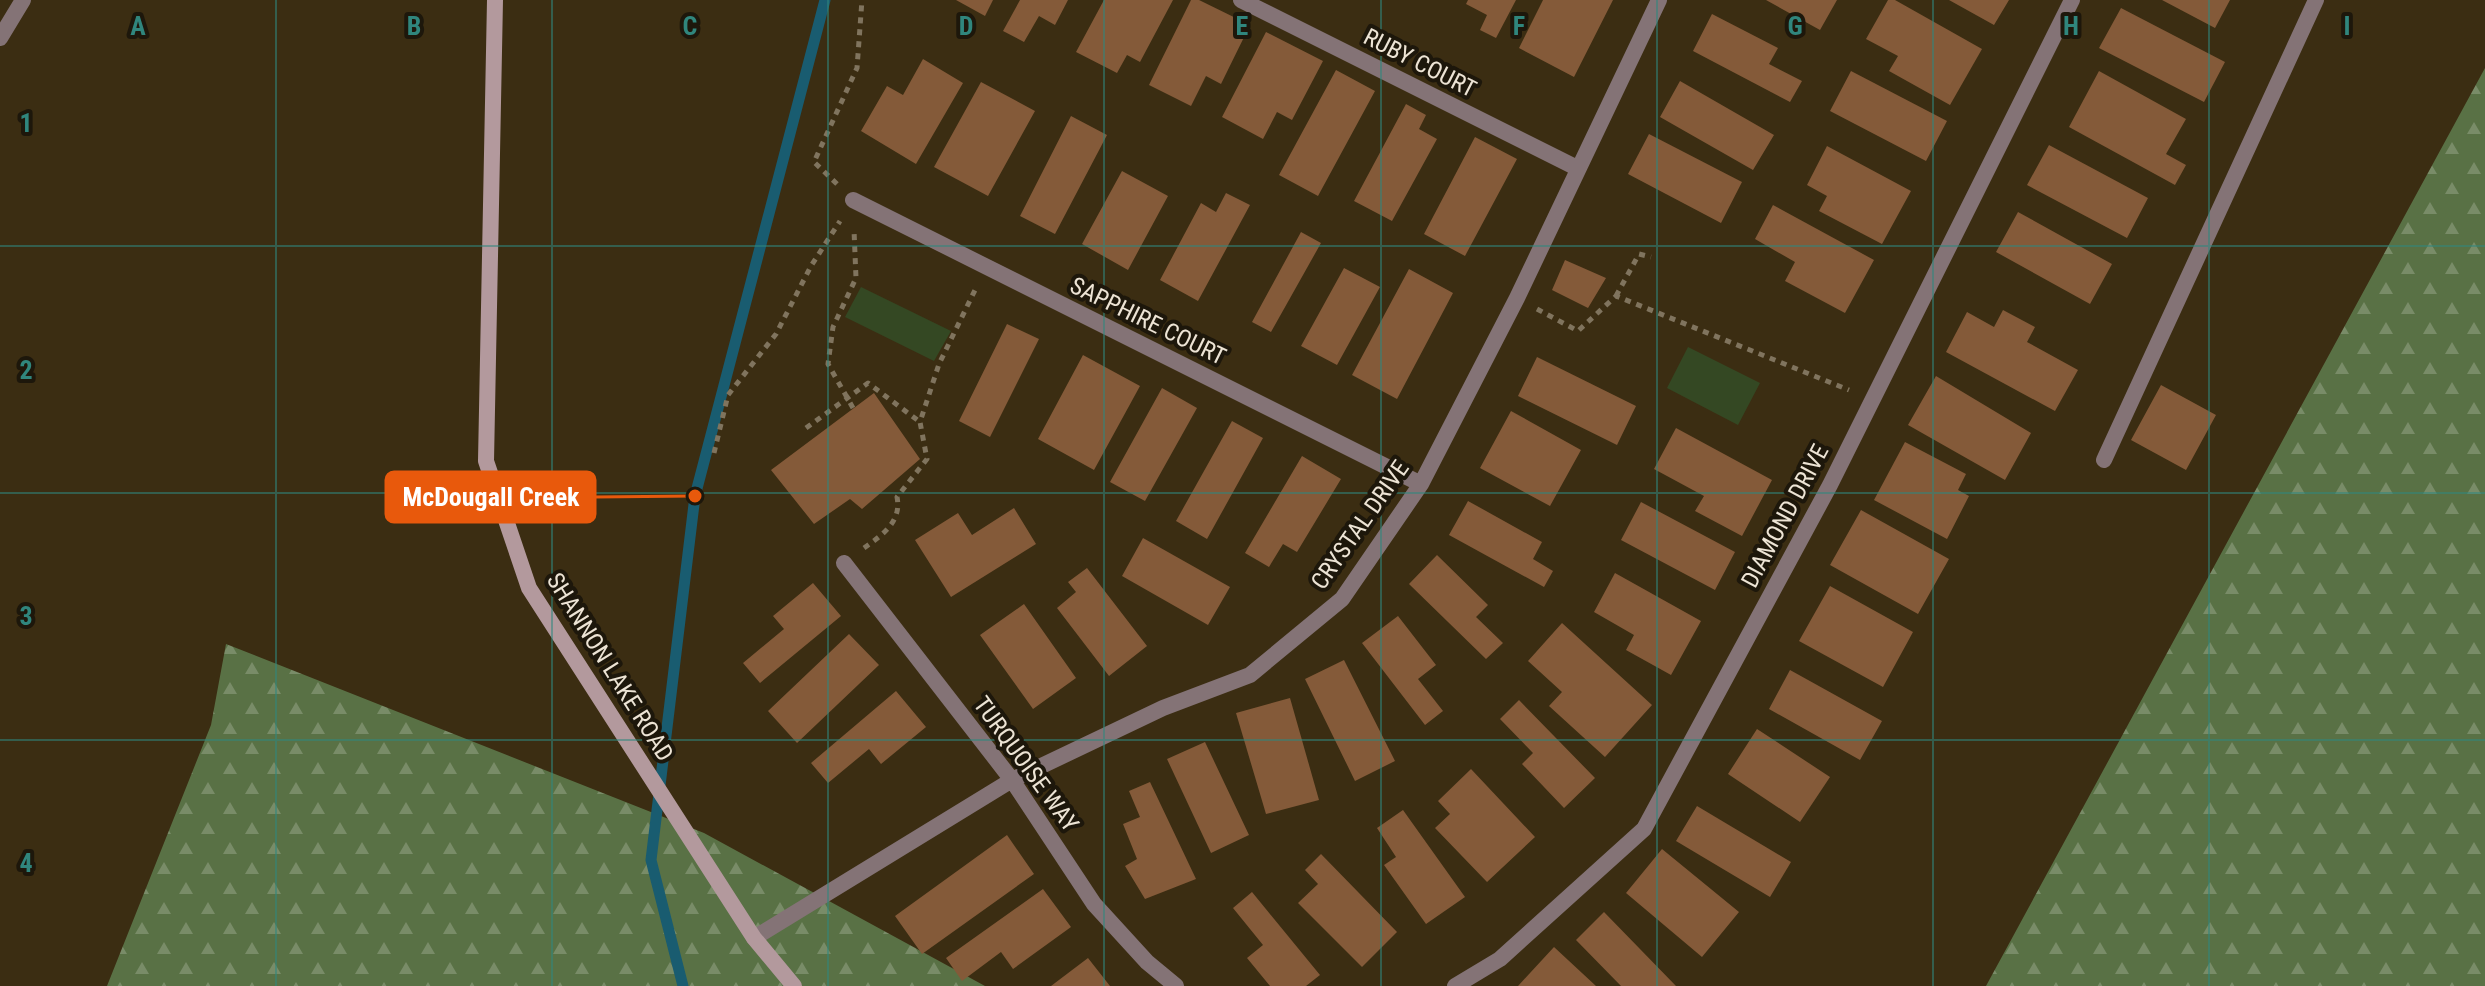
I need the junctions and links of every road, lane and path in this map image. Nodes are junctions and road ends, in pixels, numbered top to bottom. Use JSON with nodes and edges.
{"nodes":[{"id":1,"x":23,"y":0,"type":"edge"},
{"id":2,"x":495,"y":0,"type":"edge"},
{"id":3,"x":862,"y":0,"type":"edge"},
{"id":4,"x":1241,"y":0,"type":"edge"},
{"id":5,"x":1659,"y":0,"type":"edge"},
{"id":6,"x":2072,"y":0,"type":"edge"},
{"id":7,"x":2316,"y":0,"type":"edge"},
{"id":8,"x":0,"y":38,"type":"edge"},
{"id":9,"x":1577,"y":168,"type":"junction"},
{"id":10,"x":853,"y":200,"type":"junction"},
{"id":11,"x":1651,"y":257,"type":"dead end"},
{"id":12,"x":986,"y":268,"type":"junction"},
{"id":13,"x":1616,"y":296,"type":"junction"},
{"id":14,"x":1517,"y":298,"type":"junction"},
{"id":15,"x":847,"y":398,"type":"junction"},
{"id":16,"x":1873,"y":399,"type":"junction"},
{"id":17,"x":853,"y":408,"type":"dead end"},
{"id":18,"x":920,"y":422,"type":"junction"},
{"id":19,"x":806,"y":428,"type":"dead end"},
{"id":20,"x":714,"y":453,"type":"dead end"},
{"id":21,"x":2104,"y":460,"type":"dead end"},
{"id":22,"x":1421,"y":484,"type":"junction"},
{"id":23,"x":844,"y":563,"type":"joint"},
{"id":24,"x":1012,"y":780,"type":"junction"},
{"id":25,"x":754,"y":938,"type":"junction"},
{"id":26,"x":794,"y":986,"type":"edge"},
{"id":27,"x":1176,"y":986,"type":"edge"},
{"id":28,"x":1455,"y":986,"type":"edge"}],
"edges":[{"from":1,"to":8,"type":"street"},
{"from":2,"to":25,"type":"main road","name":"SHANNON LAKE ROAD"},
{"from":3,"to":10,"type":"path"},
{"from":4,"to":9,"type":"street","name":"RUBY COURT"},
{"from":5,"to":9,"type":"street","name":"CRYSTAL DRIVE"},
{"from":6,"to":16,"type":"street","name":"DIAMOND DRIVE"},
{"from":7,"to":21,"type":"street"},
{"from":9,"to":14,"type":"street","name":"CRYSTAL DRIVE"},
{"from":10,"to":12,"type":"street","name":"SAPPHIRE COURT"},
{"from":10,"to":15,"type":"path"},
{"from":10,"to":20,"type":"path"},
{"from":11,"to":13,"type":"path"},
{"from":12,"to":18,"type":"path"},
{"from":12,"to":22,"type":"street","name":"SAPPHIRE COURT"},
{"from":13,"to":14,"type":"path"},
{"from":13,"to":16,"type":"path"},
{"from":14,"to":22,"type":"street","name":"CRYSTAL DRIVE"},
{"from":15,"to":17,"type":"path"},
{"from":15,"to":18,"type":"path"},
{"from":15,"to":19,"type":"path"},
{"from":16,"to":28,"type":"street","name":"DIAMOND DRIVE"},
{"from":18,"to":23,"type":"path"},
{"from":22,"to":24,"type":"street","name":"CRYSTAL DRIVE"},
{"from":23,"to":24,"type":"street","name":"TURQUOISE WAY"},
{"from":24,"to":25,"type":"street","name":"CRYSTAL DRIVE"},
{"from":24,"to":27,"type":"street","name":"TURQUOISE WAY"},
{"from":25,"to":26,"type":"main road","name":"SHANNON LAKE ROAD"}]}
